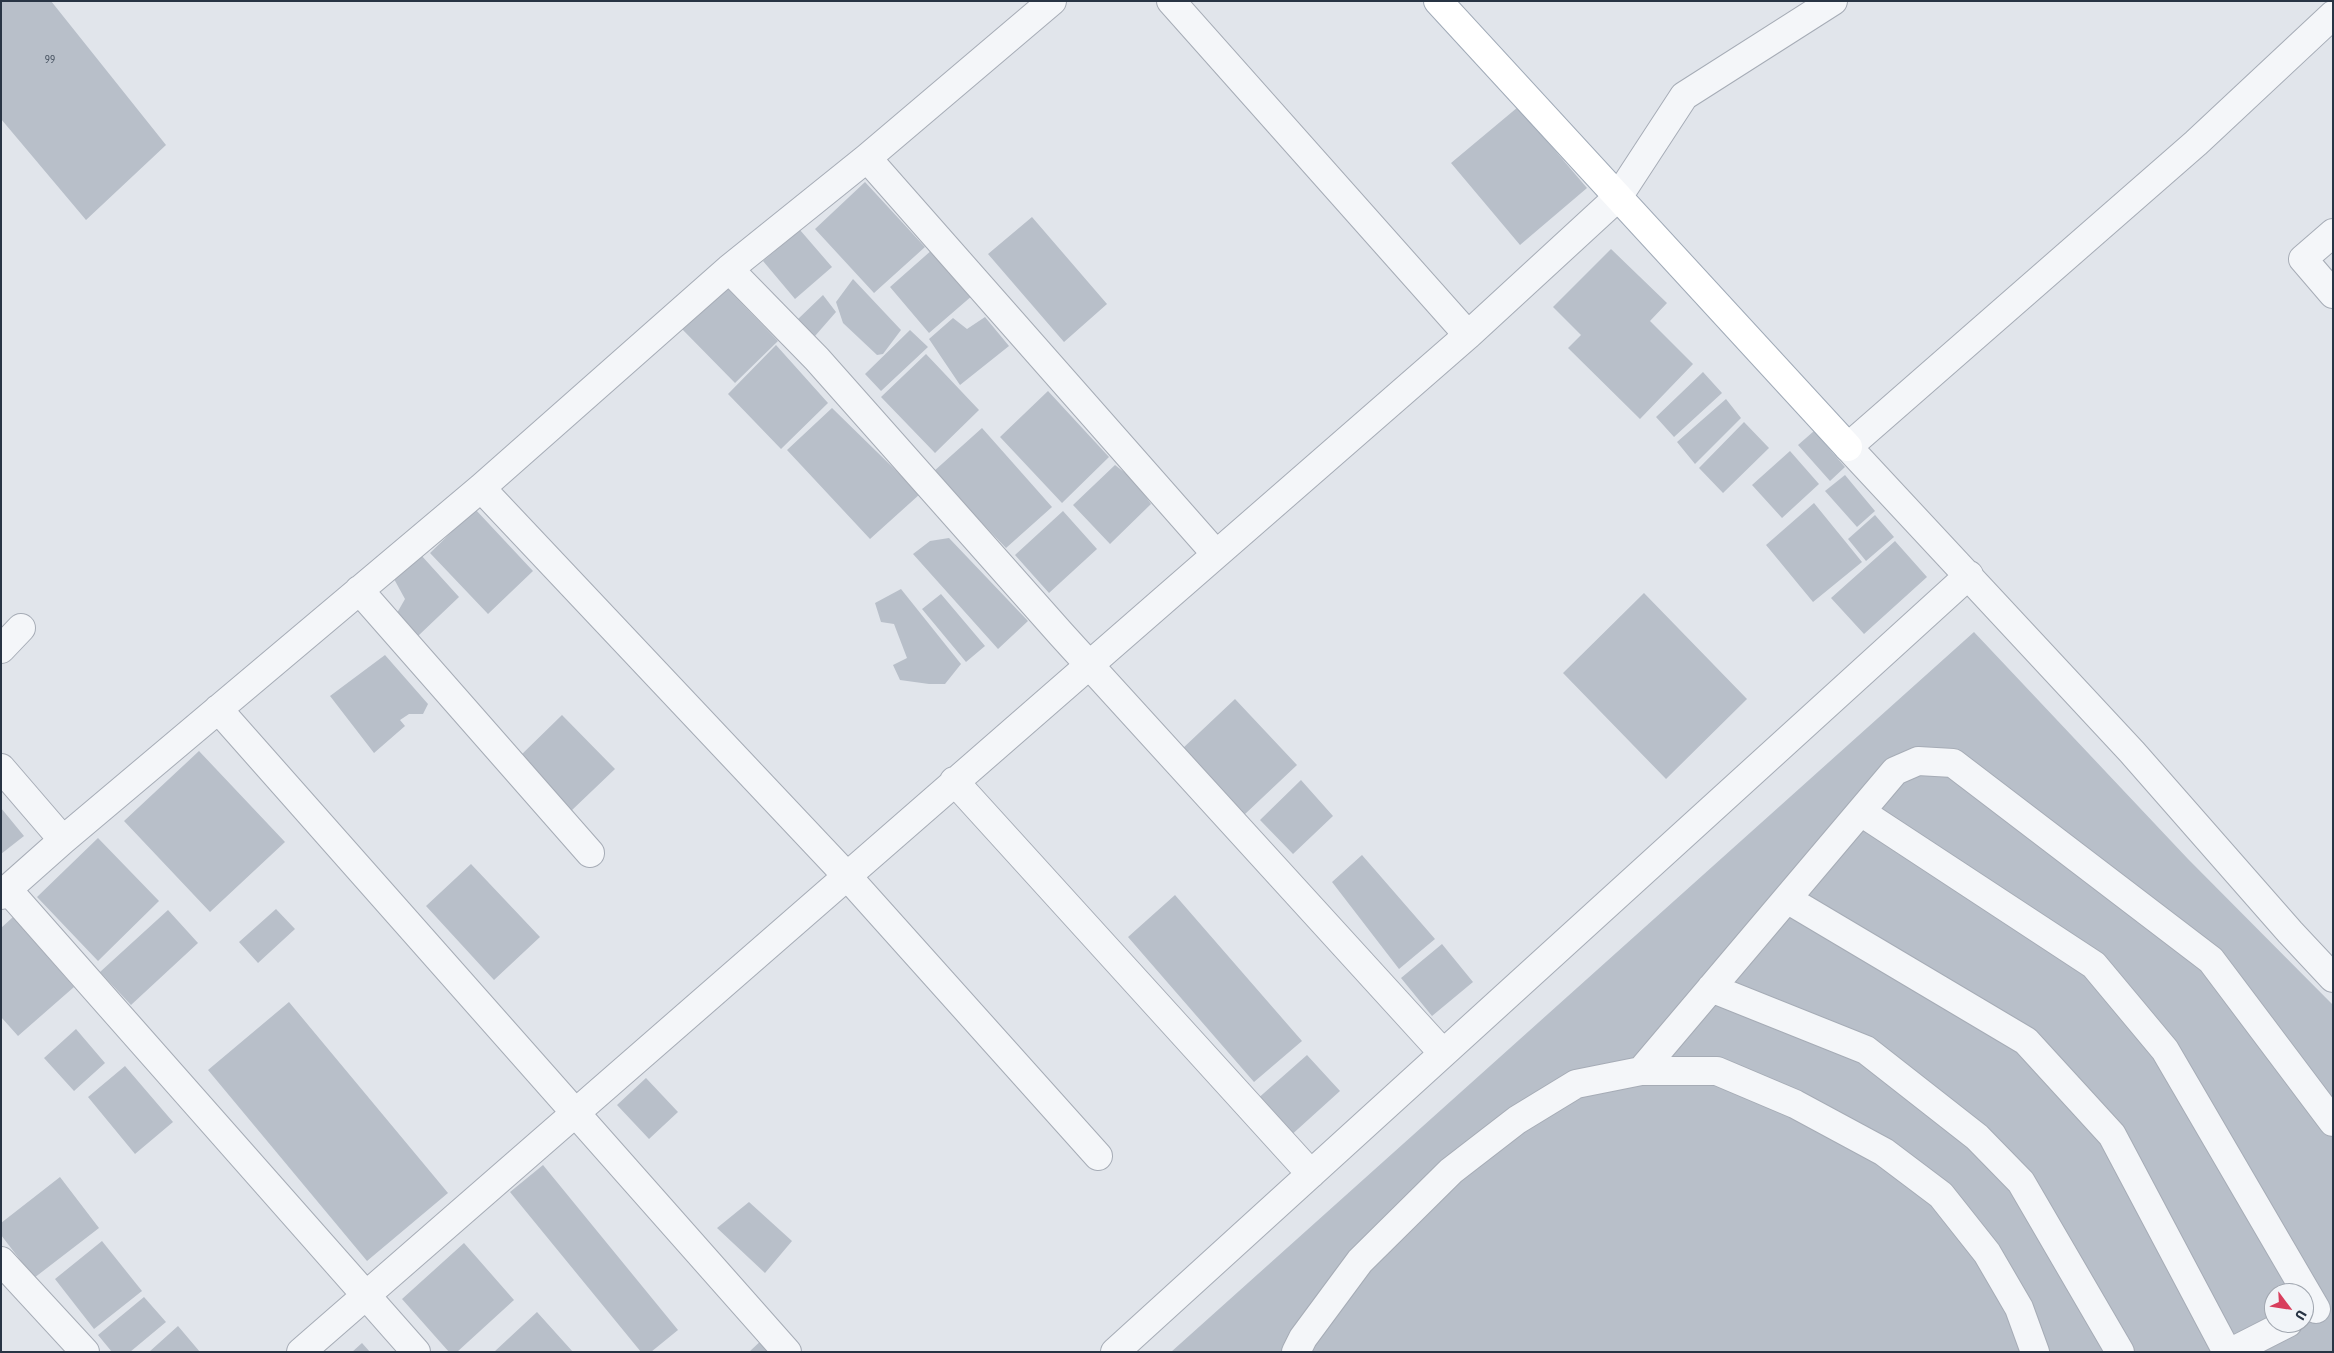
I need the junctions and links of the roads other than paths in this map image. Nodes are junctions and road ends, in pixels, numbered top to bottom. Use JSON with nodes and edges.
{"nodes":[{"id":1,"x":1052,"y":1,"type":"edge"},
{"id":2,"x":1171,"y":1,"type":"edge"},
{"id":3,"x":1438,"y":1,"type":"edge"},
{"id":4,"x":1833,"y":1,"type":"edge"},
{"id":5,"x":2328,"y":12,"type":"edge"},
{"id":6,"x":867,"y":158,"type":"junction"},
{"id":7,"x":1618,"y":197,"type":"junction"},
{"id":8,"x":2333,"y":232,"type":"edge"},
{"id":9,"x":729,"y":270,"type":"junction"},
{"id":10,"x":2333,"y":294,"type":"edge"},
{"id":11,"x":1468,"y":335,"type":"junction"},
{"id":12,"x":1848,"y":447,"type":"junction"},
{"id":13,"x":481,"y":488,"type":"junction"},
{"id":14,"x":1216,"y":554,"type":"junction"},
{"id":15,"x":1968,"y":575,"type":"junction"},
{"id":16,"x":359,"y":590,"type":"junction"},
{"id":17,"x":21,"y":628,"type":"dead end"},
{"id":18,"x":1,"y":649,"type":"edge"},
{"id":19,"x":1090,"y":664,"type":"junction"},
{"id":20,"x":218,"y":709,"type":"junction"},
{"id":21,"x":1,"y":768,"type":"edge"},
{"id":22,"x":954,"y":781,"type":"junction"},
{"id":23,"x":1861,"y":812,"type":"junction"},
{"id":24,"x":63,"y":840,"type":"junction"},
{"id":25,"x":590,"y":853,"type":"dead end"},
{"id":26,"x":847,"y":876,"type":"junction"},
{"id":27,"x":4,"y":893,"type":"edge"},
{"id":28,"x":1787,"y":899,"type":"junction"},
{"id":29,"x":2333,"y":978,"type":"edge"},
{"id":30,"x":1711,"y":988,"type":"junction"},
{"id":31,"x":1443,"y":1054,"type":"junction"},
{"id":32,"x":1641,"y":1071,"type":"junction"},
{"id":33,"x":577,"y":1111,"type":"junction"},
{"id":34,"x":2333,"y":1122,"type":"edge"},
{"id":35,"x":1098,"y":1156,"type":"dead end"},
{"id":36,"x":1311,"y":1174,"type":"junction"},
{"id":37,"x":1,"y":1260,"type":"edge"},
{"id":38,"x":366,"y":1295,"type":"junction"},
{"id":39,"x":2318,"y":1308,"type":"edge"},
{"id":40,"x":2268,"y":1333,"type":"edge"},
{"id":41,"x":85,"y":1352,"type":"edge"},
{"id":42,"x":301,"y":1352,"type":"edge"},
{"id":43,"x":416,"y":1352,"type":"edge"},
{"id":44,"x":787,"y":1352,"type":"edge"},
{"id":45,"x":1116,"y":1352,"type":"edge"},
{"id":46,"x":1296,"y":1352,"type":"edge"},
{"id":47,"x":2035,"y":1352,"type":"edge"},
{"id":48,"x":2120,"y":1352,"type":"edge"},
{"id":49,"x":2227,"y":1352,"type":"edge"},
{"id":50,"x":2231,"y":1352,"type":"edge"}],
"edges":[{"from":1,"to":6,"type":"street"},
{"from":2,"to":11,"type":"street"},
{"from":3,"to":7,"type":"main road"},
{"from":4,"to":7,"type":"street"},
{"from":5,"to":12,"type":"street"},
{"from":6,"to":9,"type":"street"},
{"from":6,"to":14,"type":"street"},
{"from":7,"to":11,"type":"street"},
{"from":7,"to":12,"type":"main road"},
{"from":8,"to":10,"type":"street"},
{"from":9,"to":13,"type":"street"},
{"from":9,"to":19,"type":"street"},
{"from":11,"to":14,"type":"street"},
{"from":12,"to":15,"type":"street"},
{"from":13,"to":16,"type":"street"},
{"from":13,"to":26,"type":"street"},
{"from":14,"to":19,"type":"street"},
{"from":15,"to":29,"type":"street"},
{"from":15,"to":31,"type":"street"},
{"from":16,"to":20,"type":"street"},
{"from":16,"to":25,"type":"street"},
{"from":17,"to":18,"type":"street"},
{"from":19,"to":22,"type":"street"},
{"from":19,"to":31,"type":"street"},
{"from":20,"to":24,"type":"street"},
{"from":20,"to":33,"type":"street"},
{"from":21,"to":24,"type":"street"},
{"from":22,"to":26,"type":"street"},
{"from":22,"to":36,"type":"street"},
{"from":23,"to":28,"type":"street"},
{"from":23,"to":34,"type":"street"},
{"from":23,"to":39,"type":"street"},
{"from":24,"to":27,"type":"street"},
{"from":26,"to":33,"type":"street"},
{"from":26,"to":35,"type":"street"},
{"from":27,"to":38,"type":"street"},
{"from":28,"to":30,"type":"street"},
{"from":28,"to":49,"type":"street"},
{"from":30,"to":32,"type":"street"},
{"from":30,"to":48,"type":"street"},
{"from":31,"to":36,"type":"street"},
{"from":32,"to":46,"type":"street"},
{"from":32,"to":47,"type":"street"},
{"from":33,"to":38,"type":"street"},
{"from":33,"to":44,"type":"street"},
{"from":36,"to":45,"type":"street"},
{"from":37,"to":41,"type":"street"},
{"from":38,"to":42,"type":"street"},
{"from":38,"to":43,"type":"street"},
{"from":40,"to":50,"type":"street"}]}
